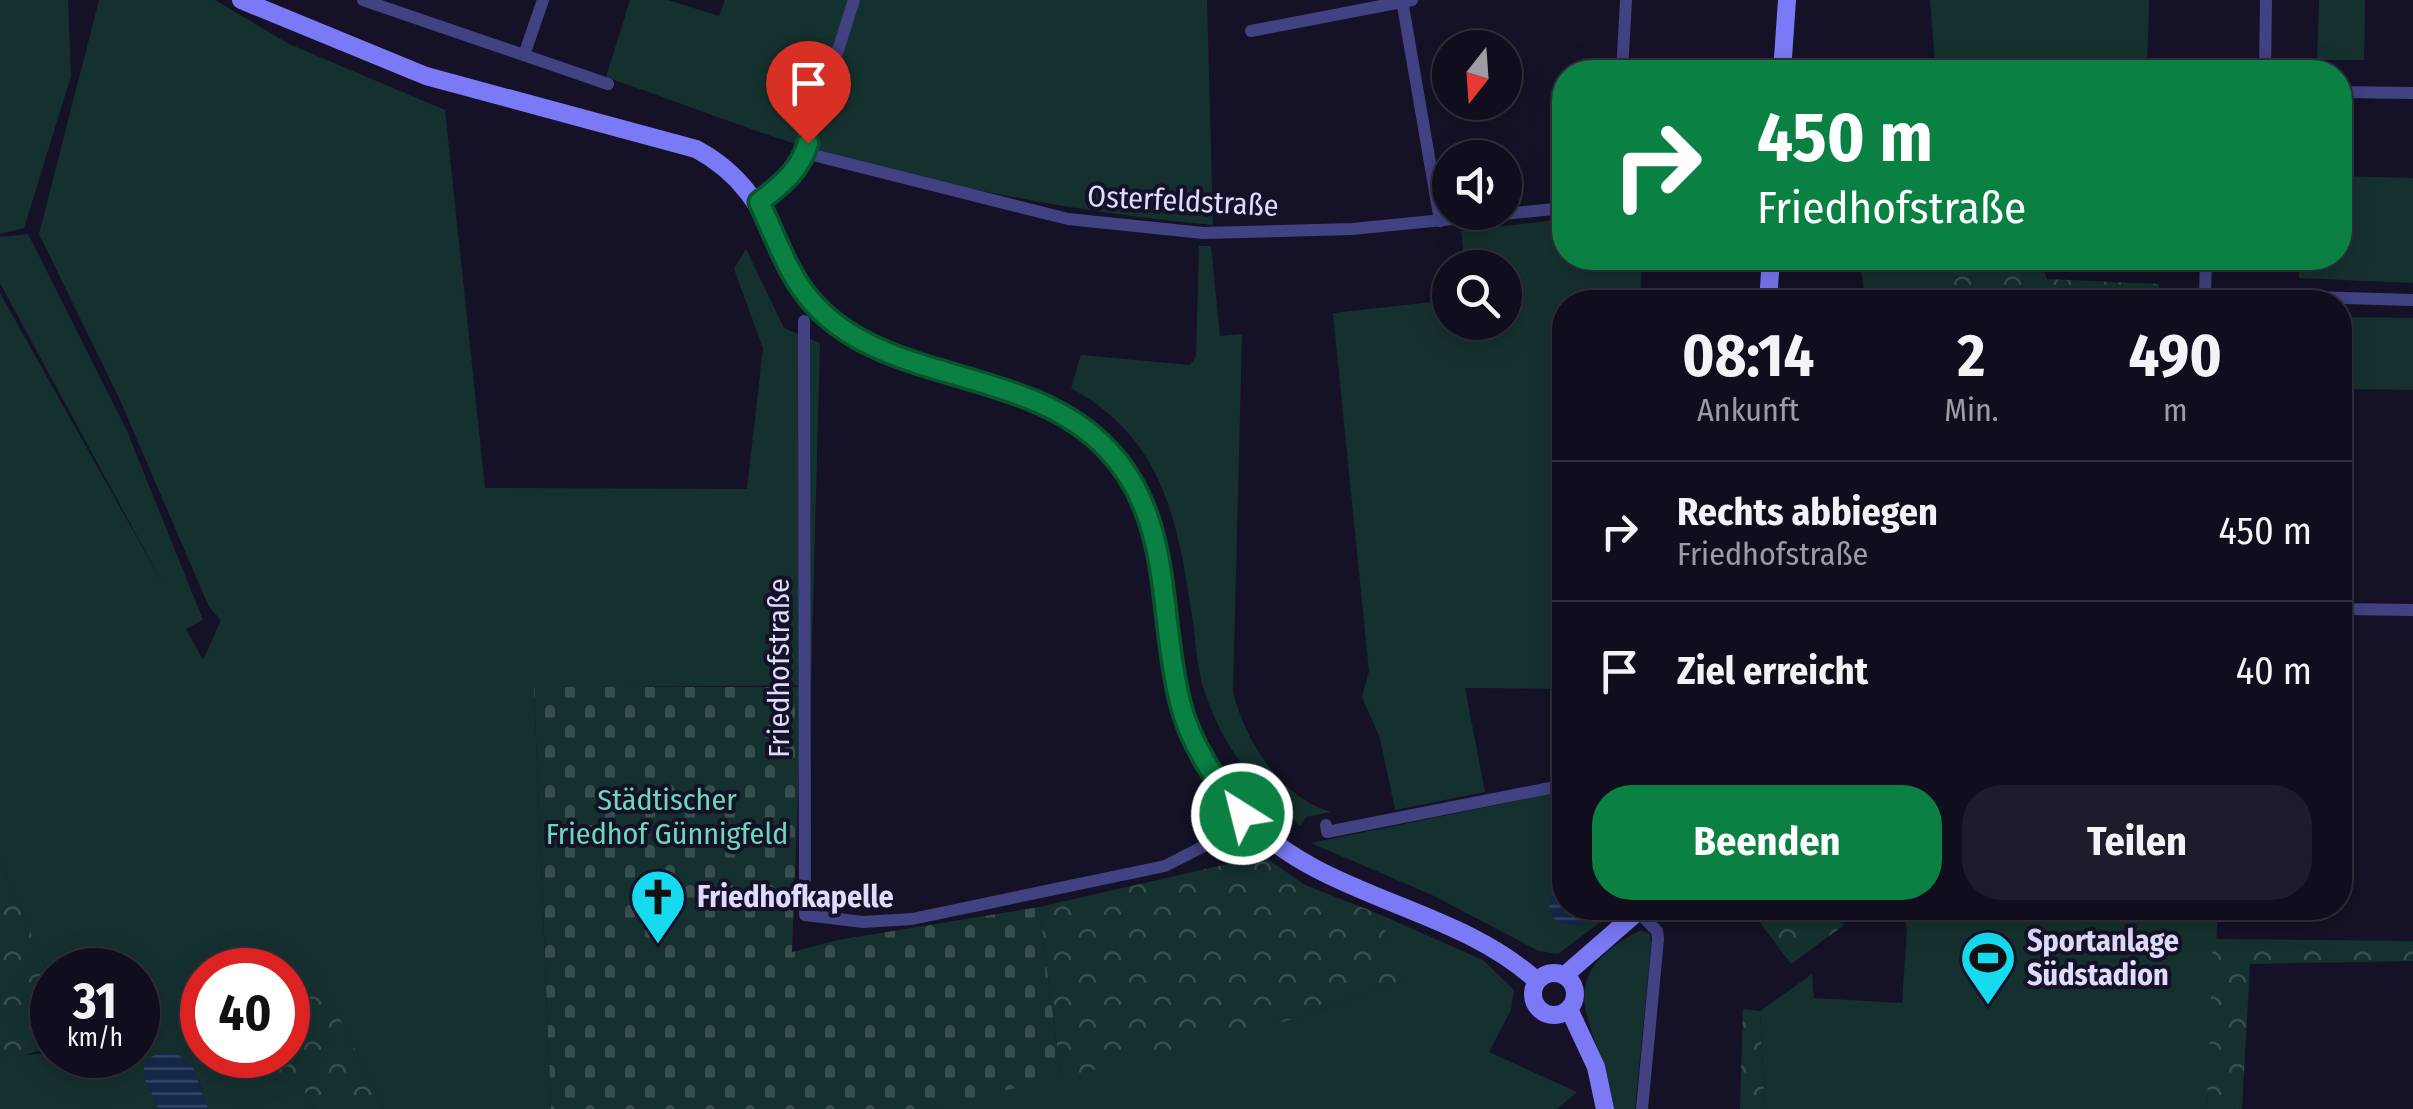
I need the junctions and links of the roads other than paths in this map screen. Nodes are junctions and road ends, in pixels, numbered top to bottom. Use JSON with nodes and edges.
{"nodes":[{"id":1,"x":241,"y":0,"type":"edge"},
{"id":2,"x":363,"y":0,"type":"edge"},
{"id":3,"x":543,"y":0,"type":"edge"},
{"id":4,"x":854,"y":0,"type":"edge"},
{"id":5,"x":1626,"y":0,"type":"edge"},
{"id":6,"x":1786,"y":0,"type":"edge"},
{"id":7,"x":2266,"y":0,"type":"edge"},
{"id":8,"x":1406,"y":1,"type":"edge"},
{"id":9,"x":1251,"y":31,"type":"dead end"},
{"id":10,"x":524,"y":54,"type":"junction"},
{"id":11,"x":1623,"y":60,"type":"edge"},
{"id":12,"x":1783,"y":60,"type":"edge"},
{"id":13,"x":2265,"y":60,"type":"edge"},
{"id":14,"x":608,"y":84,"type":"dead end"},
{"id":15,"x":2352,"y":92,"type":"edge"},
{"id":16,"x":2413,"y":93,"type":"edge"},
{"id":17,"x":806,"y":154,"type":"junction"},
{"id":18,"x":1432,"y":169,"type":"edge"},
{"id":19,"x":759,"y":202,"type":"junction"},
{"id":20,"x":1552,"y":209,"type":"edge"},
{"id":21,"x":1522,"y":212,"type":"edge"},
{"id":22,"x":1432,"y":222,"type":"edge"},
{"id":23,"x":2352,"y":298,"type":"edge"},
{"id":24,"x":2413,"y":300,"type":"edge"},
{"id":25,"x":804,"y":322,"type":"dead end"},
{"id":26,"x":2352,"y":609,"type":"edge"},
{"id":27,"x":2413,"y":610,"type":"edge"},
{"id":28,"x":1552,"y":788,"type":"edge"},
{"id":29,"x":1242,"y":814,"type":"junction"},
{"id":30,"x":1326,"y":824,"type":"dead end"},
{"id":31,"x":1628,"y":920,"type":"edge"},
{"id":32,"x":1648,"y":920,"type":"edge"},
{"id":33,"x":1564,"y":975,"type":"junction"},
{"id":34,"x":1537,"y":981,"type":"junction"},
{"id":35,"x":1569,"y":1009,"type":"junction"},
{"id":36,"x":1604,"y":1109,"type":"edge"},
{"id":37,"x":1642,"y":1109,"type":"edge"}],
"edges":[{"from":1,"to":19,"type":"street"},
{"from":2,"to":10,"type":"street"},
{"from":3,"to":10,"type":"street"},
{"from":4,"to":17,"type":"street"},
{"from":5,"to":11,"type":"street"},
{"from":6,"to":12,"type":"street"},
{"from":7,"to":13,"type":"street"},
{"from":8,"to":9,"type":"street"},
{"from":8,"to":18,"type":"street"},
{"from":10,"to":14,"type":"street"},
{"from":15,"to":16,"type":"street"},
{"from":17,"to":19,"type":"street"},
{"from":17,"to":22,"type":"street","name":"Osterfeldstraße"},
{"from":19,"to":29,"type":"street"},
{"from":20,"to":21,"type":"street","name":"Osterfeldstraße"},
{"from":23,"to":24,"type":"street"},
{"from":25,"to":29,"type":"street","name":"Friedhofstraße"},
{"from":26,"to":27,"type":"street"},
{"from":28,"to":30,"type":"street"},
{"from":29,"to":34,"type":"street"},
{"from":31,"to":33,"type":"street"},
{"from":32,"to":37,"type":"street"},
{"from":33,"to":34,"type":"street"},
{"from":33,"to":35,"type":"street"},
{"from":34,"to":35,"type":"street"},
{"from":35,"to":36,"type":"street"}]}
